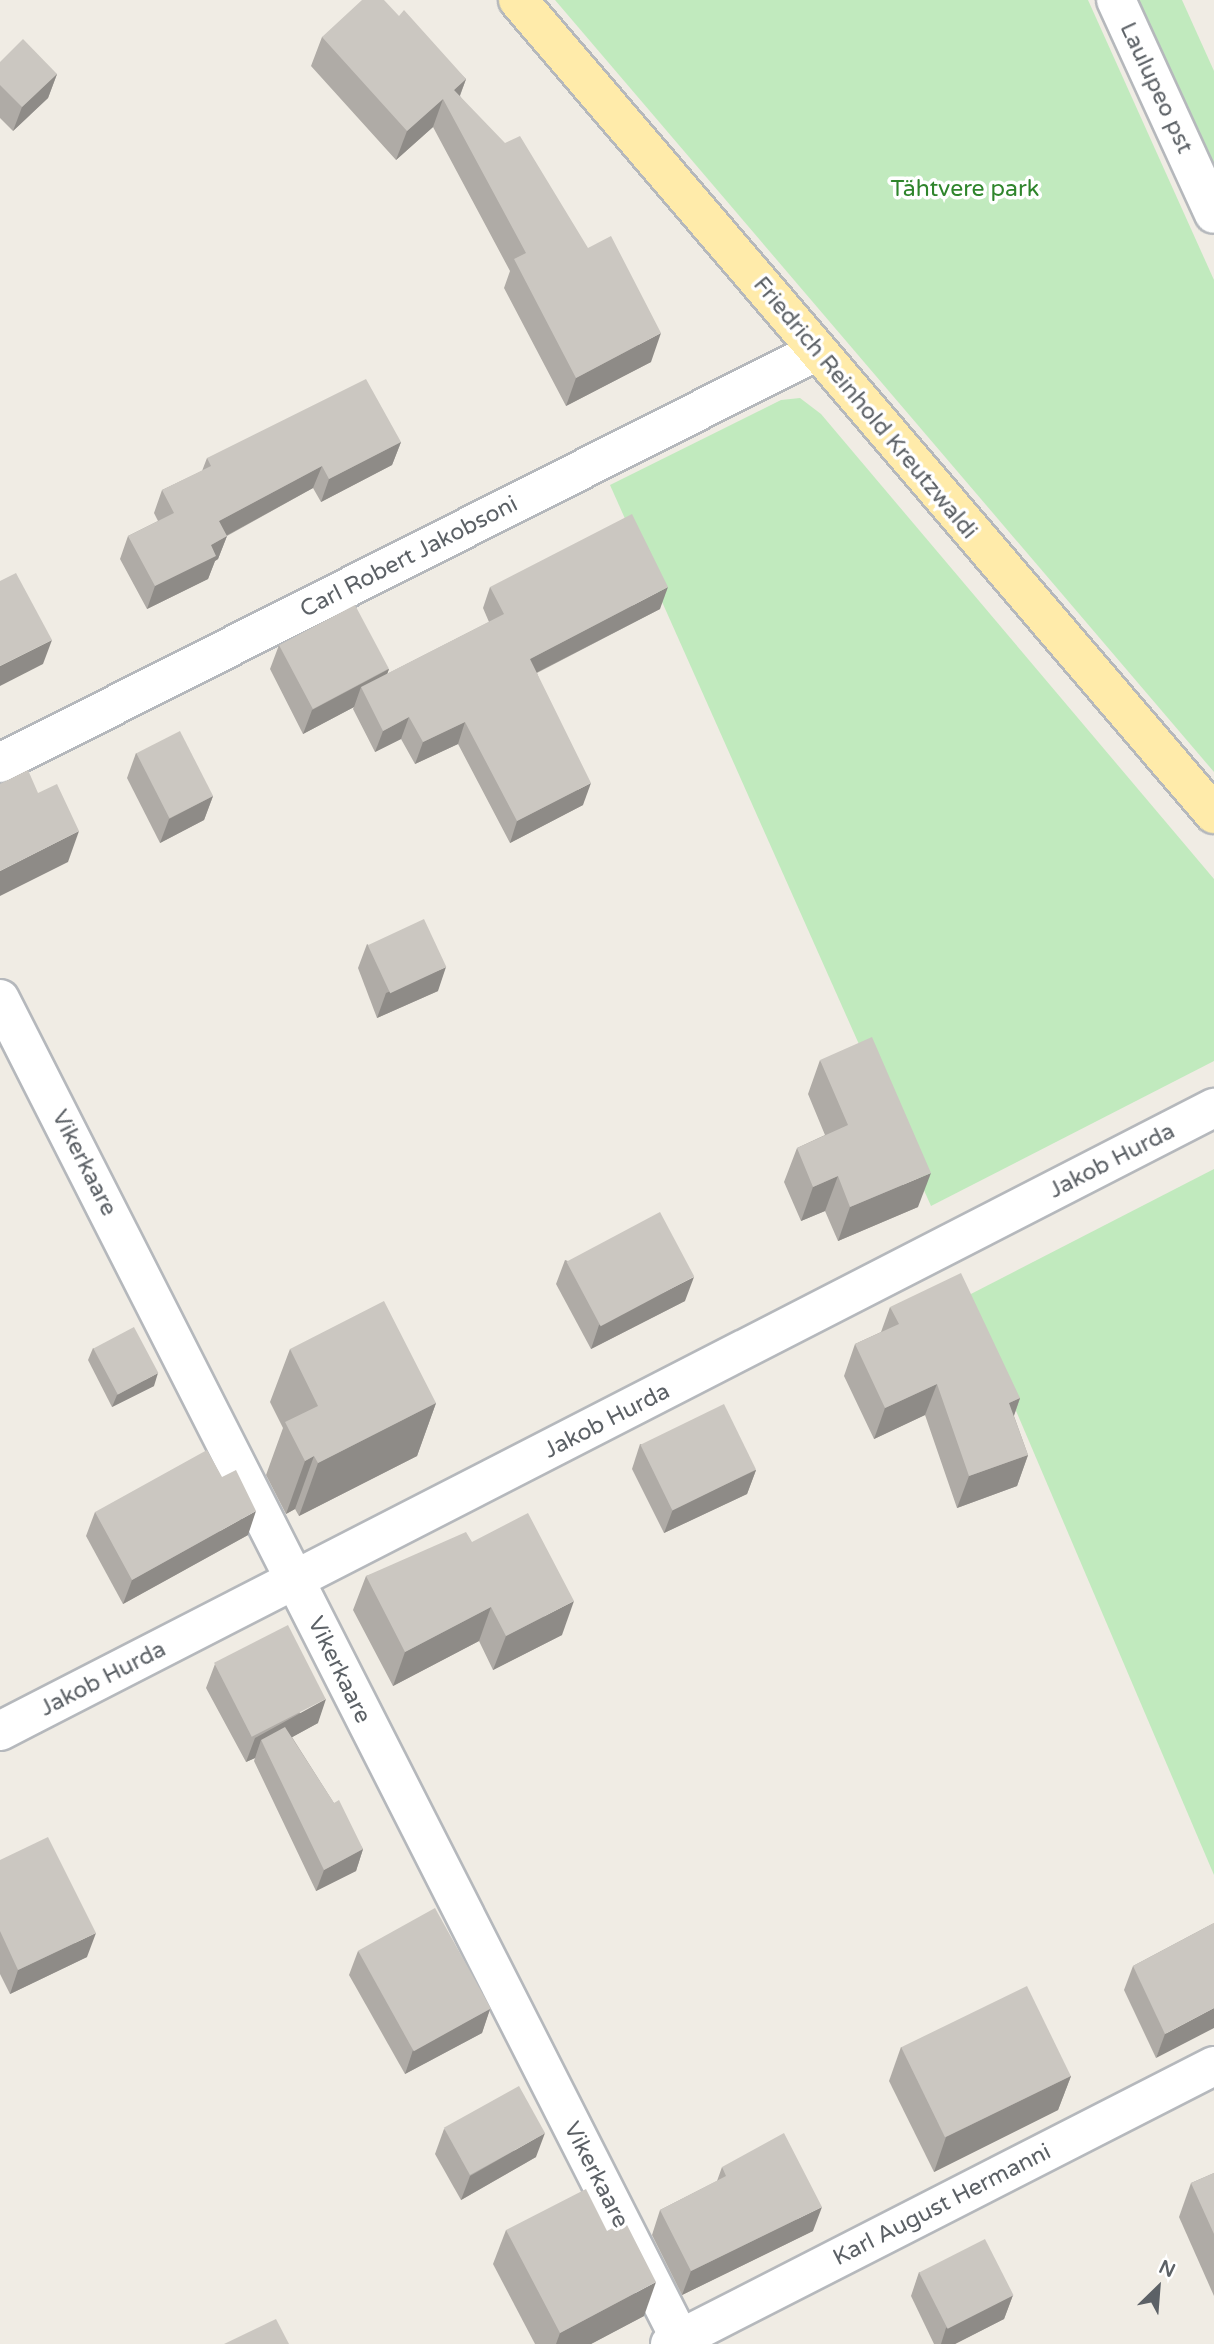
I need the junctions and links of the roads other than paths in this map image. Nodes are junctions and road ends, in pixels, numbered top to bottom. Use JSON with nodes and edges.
{"nodes":[{"id":1,"x":518,"y":0,"type":"edge"},
{"id":2,"x":1116,"y":0,"type":"edge"},
{"id":3,"x":1214,"y":214,"type":"edge"},
{"id":4,"x":817,"y":351,"type":"junction"},
{"id":5,"x":0,"y":763,"type":"edge"},
{"id":6,"x":1214,"y":814,"type":"edge"},
{"id":7,"x":0,"y":999,"type":"edge"},
{"id":8,"x":1214,"y":1108,"type":"edge"},
{"id":9,"x":297,"y":1581,"type":"junction"},
{"id":10,"x":0,"y":1731,"type":"edge"},
{"id":11,"x":1214,"y":2066,"type":"edge"},
{"id":12,"x":675,"y":2341,"type":"edge"}],
"edges":[{"from":1,"to":4,"type":"main road","name":"Friedrich Reinhold Kreutzwaldi"},
{"from":2,"to":3,"type":"street","name":"Laulupeo pst"},
{"from":4,"to":5,"type":"street","name":"Carl Robert Jakobsoni"},
{"from":4,"to":6,"type":"main road","name":"Friedrich Reinhold Kreutzwaldi"},
{"from":7,"to":9,"type":"street","name":"Vikerkaare"},
{"from":8,"to":9,"type":"street","name":"Jakob Hurda"},
{"from":9,"to":10,"type":"street","name":"Jakob Hurda"},
{"from":9,"to":12,"type":"street","name":"Vikerkaare"},
{"from":11,"to":12,"type":"street","name":"Karl August Hermanni"}]}
